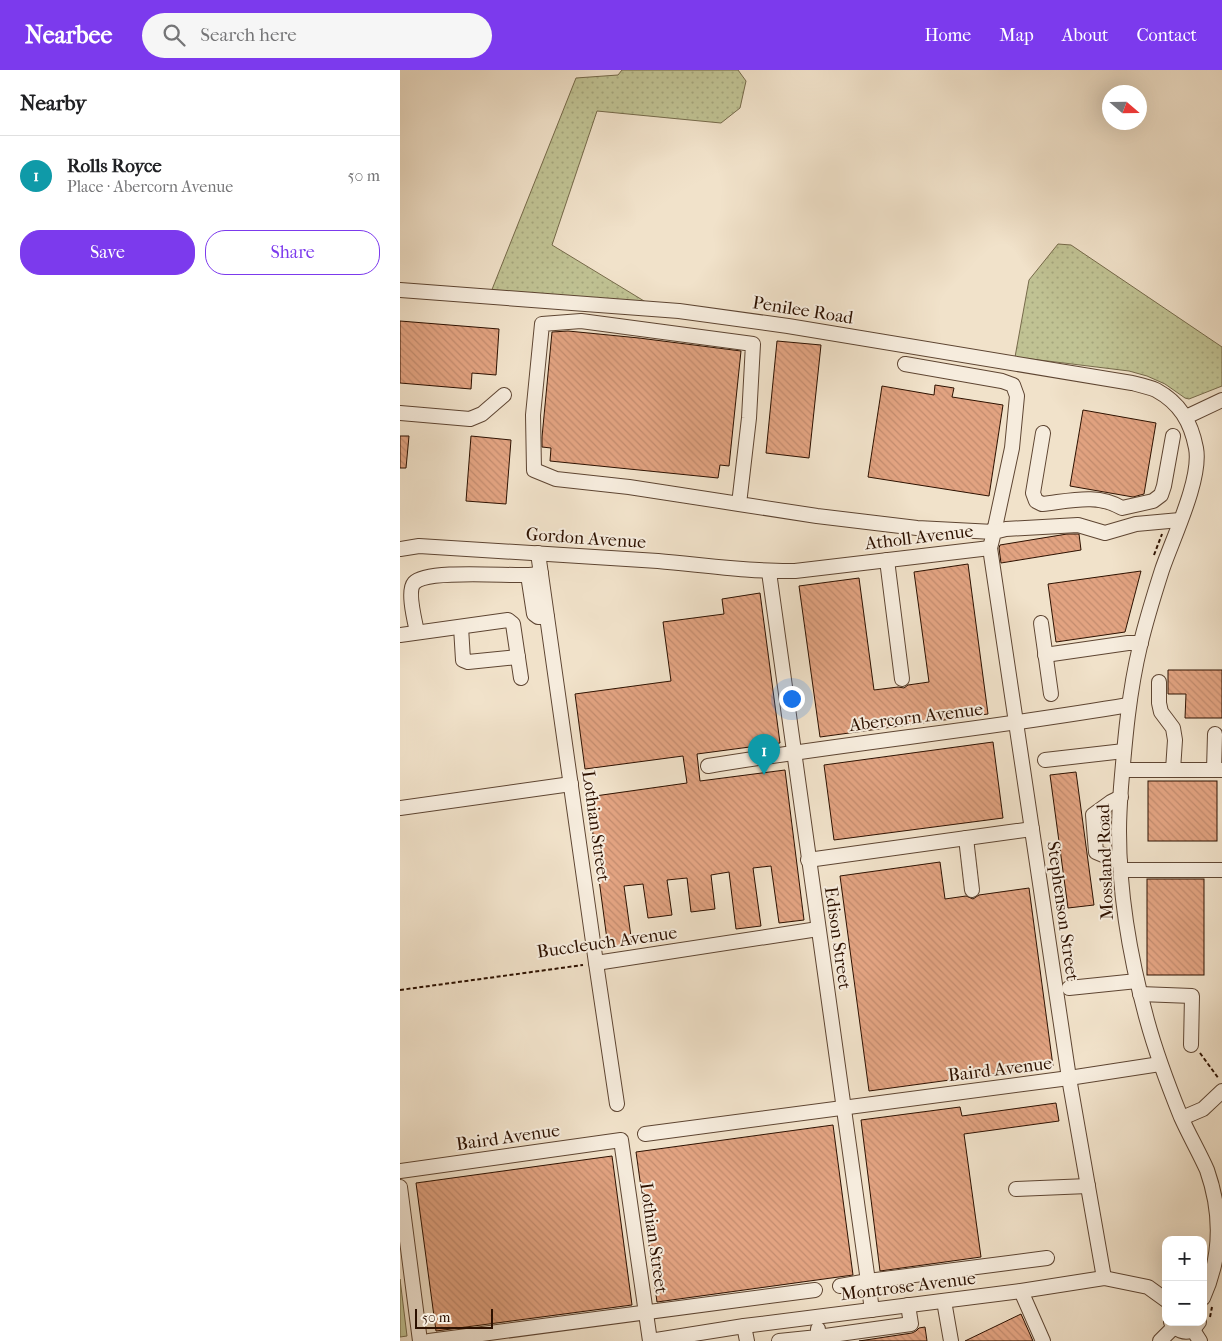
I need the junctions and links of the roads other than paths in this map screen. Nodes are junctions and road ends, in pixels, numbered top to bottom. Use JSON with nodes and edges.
{"nodes":[{"id":1,"x":400,"y":290,"type":"edge"},
{"id":2,"x":904,"y":364,"type":"dead end"},
{"id":3,"x":504,"y":395,"type":"dead end"},
{"id":4,"x":1222,"y":400,"type":"edge"},
{"id":5,"x":400,"y":413,"type":"edge"},
{"id":6,"x":1186,"y":417,"type":"junction"},
{"id":7,"x":1043,"y":433,"type":"dead end"},
{"id":8,"x":1173,"y":436,"type":"dead end"},
{"id":9,"x":739,"y":504,"type":"junction"},
{"id":10,"x":1122,"y":508,"type":"junction"},
{"id":11,"x":1174,"y":521,"type":"junction"},
{"id":12,"x":1126,"y":527,"type":"junction"},
{"id":13,"x":994,"y":532,"type":"junction"},
{"id":14,"x":990,"y":548,"type":"junction"},
{"id":15,"x":400,"y":549,"type":"edge"},
{"id":16,"x":538,"y":553,"type":"junction"},
{"id":17,"x":887,"y":560,"type":"junction"},
{"id":18,"x":768,"y":572,"type":"junction"},
{"id":19,"x":535,"y":574,"type":"junction"},
{"id":20,"x":1041,"y":623,"type":"dead end"},
{"id":21,"x":461,"y":627,"type":"junction"},
{"id":22,"x":417,"y":632,"type":"junction"},
{"id":23,"x":400,"y":635,"type":"edge"},
{"id":24,"x":1141,"y":643,"type":"junction"},
{"id":25,"x":1045,"y":655,"type":"junction"},
{"id":26,"x":518,"y":657,"type":"junction"},
{"id":27,"x":521,"y":678,"type":"dead end"},
{"id":28,"x":902,"y":679,"type":"dead end"},
{"id":29,"x":1159,"y":682,"type":"dead end"},
{"id":30,"x":1050,"y":694,"type":"dead end"},
{"id":31,"x":1128,"y":705,"type":"junction"},
{"id":32,"x":1017,"y":723,"type":"junction"},
{"id":33,"x":1215,"y":734,"type":"dead end"},
{"id":34,"x":793,"y":752,"type":"junction"},
{"id":35,"x":1124,"y":752,"type":"junction"},
{"id":36,"x":1045,"y":760,"type":"dead end"},
{"id":37,"x":708,"y":766,"type":"dead end"},
{"id":38,"x":1123,"y":770,"type":"junction"},
{"id":39,"x":1173,"y":770,"type":"junction"},
{"id":40,"x":1218,"y":770,"type":"edge"},
{"id":41,"x":571,"y":784,"type":"junction"},
{"id":42,"x":1121,"y":797,"type":"junction"},
{"id":43,"x":400,"y":808,"type":"edge"},
{"id":44,"x":1032,"y":829,"type":"junction"},
{"id":45,"x":966,"y":838,"type":"junction"},
{"id":46,"x":808,"y":860,"type":"junction"},
{"id":47,"x":1120,"y":866,"type":"junction"},
{"id":48,"x":1222,"y":870,"type":"edge"},
{"id":49,"x":972,"y":890,"type":"dead end"},
{"id":50,"x":818,"y":929,"type":"junction"},
{"id":51,"x":596,"y":963,"type":"junction"},
{"id":52,"x":1069,"y":988,"type":"dead end"},
{"id":53,"x":1139,"y":988,"type":"junction"},
{"id":54,"x":1191,"y":1044,"type":"road end"},
{"id":55,"x":1160,"y":1064,"type":"junction"},
{"id":56,"x":1069,"y":1078,"type":"junction"},
{"id":57,"x":1222,"y":1091,"type":"edge"},
{"id":58,"x":618,"y":1104,"type":"dead end"},
{"id":59,"x":844,"y":1108,"type":"junction"},
{"id":60,"x":1182,"y":1118,"type":"junction"},
{"id":61,"x":645,"y":1134,"type":"dead end"},
{"id":62,"x":621,"y":1140,"type":"joint"},
{"id":63,"x":400,"y":1172,"type":"edge"},
{"id":64,"x":1088,"y":1186,"type":"junction"},
{"id":65,"x":400,"y":1187,"type":"edge"},
{"id":66,"x":1016,"y":1189,"type":"dead end"},
{"id":67,"x":1047,"y":1258,"type":"dead end"},
{"id":68,"x":1104,"y":1278,"type":"junction"},
{"id":69,"x":868,"y":1281,"type":"junction"},
{"id":70,"x":840,"y":1286,"type":"dead end"},
{"id":71,"x":815,"y":1290,"type":"dead end"},
{"id":72,"x":1021,"y":1291,"type":"junction"},
{"id":73,"x":1162,"y":1297,"type":"edge"},
{"id":74,"x":944,"y":1300,"type":"junction"},
{"id":75,"x":1208,"y":1301,"type":"edge"},
{"id":76,"x":908,"y":1305,"type":"junction"},
{"id":77,"x":872,"y":1310,"type":"junction"},
{"id":78,"x":646,"y":1312,"type":"junction"},
{"id":79,"x":817,"y":1316,"type":"junction"},
{"id":80,"x":744,"y":1326,"type":"junction"},
{"id":81,"x":1171,"y":1326,"type":"edge"},
{"id":82,"x":1174,"y":1326,"type":"edge"},
{"id":83,"x":1200,"y":1328,"type":"edge"},
{"id":84,"x":818,"y":1336,"type":"junction"},
{"id":85,"x":420,"y":1341,"type":"edge"},
{"id":86,"x":429,"y":1341,"type":"edge"},
{"id":87,"x":650,"y":1341,"type":"edge"},
{"id":88,"x":748,"y":1341,"type":"edge"},
{"id":89,"x":779,"y":1341,"type":"edge"},
{"id":90,"x":951,"y":1341,"type":"edge"},
{"id":91,"x":1043,"y":1341,"type":"edge"},
{"id":92,"x":1160,"y":1341,"type":"edge"}],
"edges":[{"from":1,"to":6,"type":"street","name":"Penilee Road"},
{"from":2,"to":13,"type":"street"},
{"from":3,"to":5,"type":"street"},
{"from":4,"to":6,"type":"street"},
{"from":6,"to":11,"type":"street","name":"Mossland Road"},
{"from":7,"to":10,"type":"street"},
{"from":8,"to":10,"type":"street"},
{"from":9,"to":9,"type":"street"},
{"from":9,"to":13,"type":"street"},
{"from":10,"to":12,"type":"street"},
{"from":11,"to":12,"type":"street","name":"Atholl Avenue"},
{"from":11,"to":24,"type":"street","name":"Mossland Road"},
{"from":12,"to":13,"type":"street","name":"Atholl Avenue"},
{"from":13,"to":14,"type":"street","name":"Atholl Avenue"},
{"from":14,"to":17,"type":"street","name":"Atholl Avenue"},
{"from":14,"to":32,"type":"street","name":"Stephenson Street"},
{"from":15,"to":16,"type":"street","name":"Gordon Avenue"},
{"from":16,"to":18,"type":"street","name":"Gordon Avenue"},
{"from":16,"to":19,"type":"street","name":"Lothian Street"},
{"from":17,"to":18,"type":"street","name":"Atholl Avenue"},
{"from":17,"to":28,"type":"street"},
{"from":18,"to":34,"type":"street","name":"Edison Street"},
{"from":19,"to":22,"type":"street"},
{"from":19,"to":41,"type":"street","name":"Lothian Street"},
{"from":20,"to":25,"type":"street"},
{"from":21,"to":22,"type":"street"},
{"from":21,"to":26,"type":"street"},
{"from":21,"to":26,"type":"street"},
{"from":22,"to":23,"type":"street"},
{"from":24,"to":25,"type":"street"},
{"from":24,"to":31,"type":"street","name":"Mossland Road"},
{"from":25,"to":30,"type":"street"},
{"from":26,"to":27,"type":"street"},
{"from":29,"to":39,"type":"street"},
{"from":31,"to":32,"type":"street","name":"Abercorn Avenue"},
{"from":31,"to":35,"type":"street","name":"Mossland Road"},
{"from":32,"to":34,"type":"street","name":"Abercorn Avenue"},
{"from":32,"to":44,"type":"street","name":"Stephenson Street"},
{"from":33,"to":40,"type":"street"},
{"from":34,"to":37,"type":"street","name":"Abercorn Avenue"},
{"from":34,"to":46,"type":"street","name":"Edison Street"},
{"from":35,"to":36,"type":"street"},
{"from":35,"to":38,"type":"street","name":"Mossland Road"},
{"from":38,"to":39,"type":"street"},
{"from":38,"to":42,"type":"street","name":"Mossland Road"},
{"from":39,"to":40,"type":"street"},
{"from":41,"to":43,"type":"street"},
{"from":41,"to":51,"type":"street","name":"Lothian Street"},
{"from":42,"to":47,"type":"street","name":"Mossland Road"},
{"from":42,"to":47,"type":"street"},
{"from":44,"to":45,"type":"street"},
{"from":44,"to":56,"type":"street","name":"Stephenson Street"},
{"from":45,"to":46,"type":"street"},
{"from":45,"to":49,"type":"street"},
{"from":46,"to":50,"type":"street","name":"Edison Street"},
{"from":47,"to":48,"type":"street"},
{"from":47,"to":53,"type":"street","name":"Mossland Road"},
{"from":50,"to":51,"type":"street","name":"Buccleuch Avenue"},
{"from":50,"to":59,"type":"street","name":"Edison Street"},
{"from":51,"to":58,"type":"street","name":"Lothian Street"},
{"from":52,"to":53,"type":"street"},
{"from":53,"to":54,"type":"street"},
{"from":53,"to":55,"type":"street","name":"Mossland Road"},
{"from":55,"to":56,"type":"street","name":"Baird Avenue"},
{"from":55,"to":60,"type":"street","name":"Mossland Road"},
{"from":56,"to":59,"type":"street","name":"Baird Avenue"},
{"from":56,"to":64,"type":"street","name":"Stephenson Street"},
{"from":57,"to":60,"type":"street"},
{"from":59,"to":61,"type":"street","name":"Baird Avenue"},
{"from":59,"to":69,"type":"street","name":"Edison Street"},
{"from":60,"to":75,"type":"street","name":"Mossland Road"},
{"from":62,"to":63,"type":"street","name":"Baird Avenue"},
{"from":62,"to":78,"type":"street","name":"Lothian Street"},
{"from":64,"to":66,"type":"street"},
{"from":64,"to":68,"type":"street","name":"Stephenson Street"},
{"from":65,"to":85,"type":"street"},
{"from":67,"to":69,"type":"street"},
{"from":68,"to":72,"type":"street","name":"Montrose Avenue"},
{"from":68,"to":73,"type":"street","name":"Montrose Avenue"},
{"from":69,"to":70,"type":"street"},
{"from":69,"to":77,"type":"street","name":"Edison Street"},
{"from":71,"to":78,"type":"street"},
{"from":72,"to":74,"type":"street","name":"Montrose Avenue"},
{"from":72,"to":91,"type":"street"},
{"from":74,"to":76,"type":"street","name":"Montrose Avenue"},
{"from":74,"to":90,"type":"street"},
{"from":76,"to":77,"type":"street","name":"Montrose Avenue"},
{"from":76,"to":84,"type":"street"},
{"from":77,"to":79,"type":"street","name":"Montrose Avenue"},
{"from":78,"to":86,"type":"street"},
{"from":78,"to":87,"type":"street","name":"Lothian Street"},
{"from":79,"to":80,"type":"street","name":"Montrose Avenue"},
{"from":79,"to":84,"type":"street"},
{"from":80,"to":87,"type":"street","name":"Montrose Avenue"},
{"from":80,"to":88,"type":"street"},
{"from":81,"to":92,"type":"street"},
{"from":82,"to":83,"type":"street"},
{"from":84,"to":89,"type":"street"}]}
